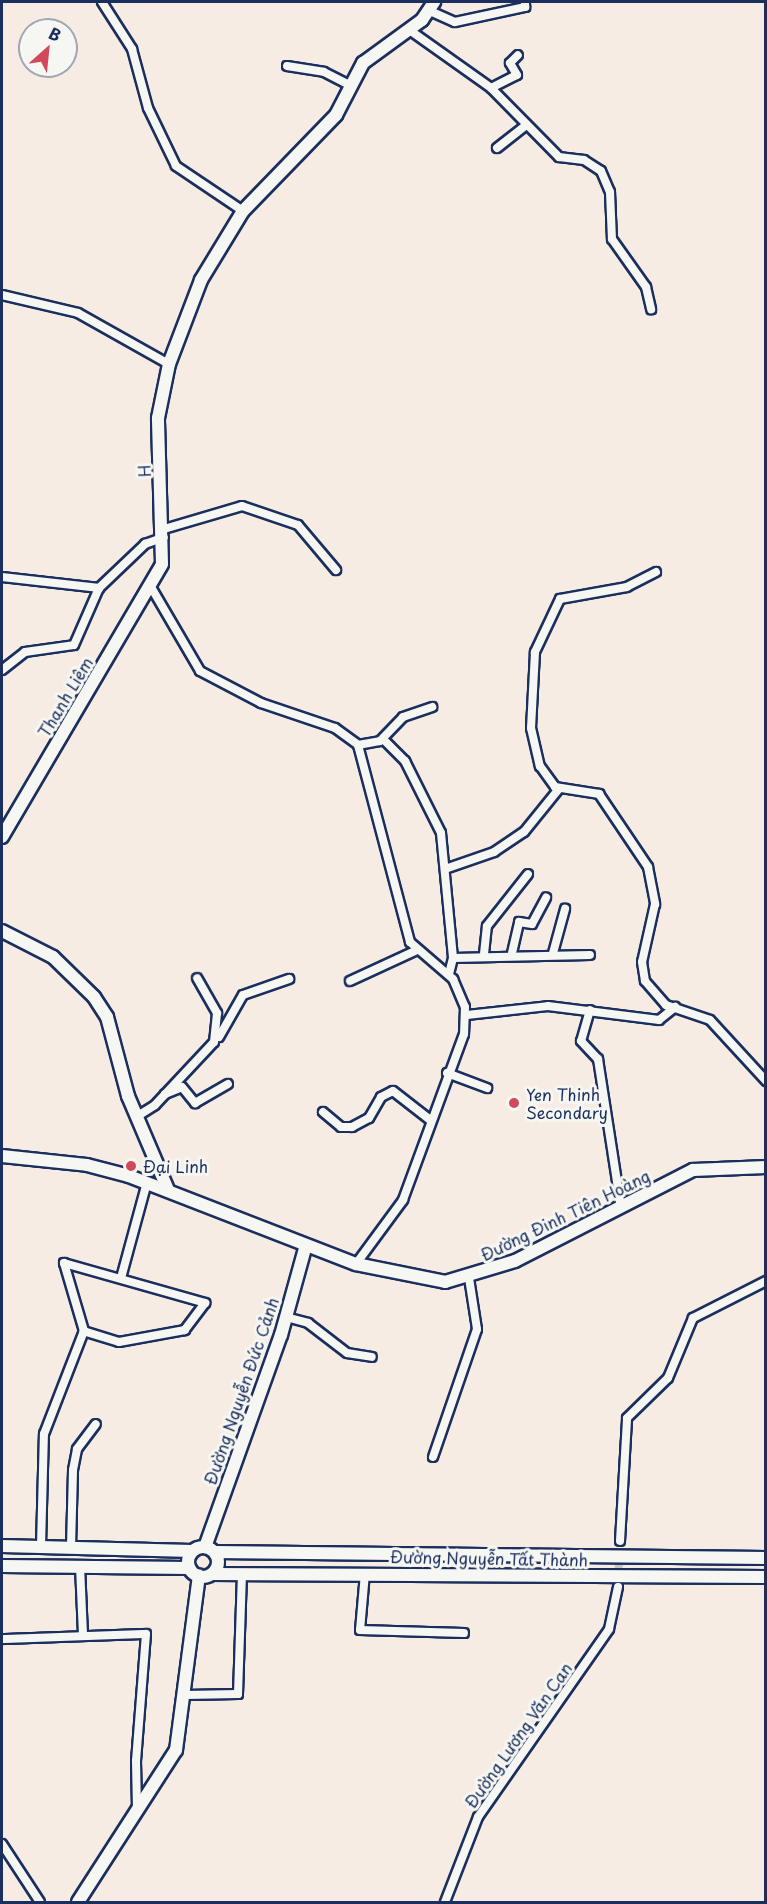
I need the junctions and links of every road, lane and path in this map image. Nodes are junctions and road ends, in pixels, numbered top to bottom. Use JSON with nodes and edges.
{"nodes":[{"id":1,"x":102,"y":2,"type":"edge"},
{"id":2,"x":525,"y":2,"type":"edge"},
{"id":3,"x":432,"y":6,"type":"edge"},
{"id":4,"x":408,"y":29,"type":"junction"},
{"id":5,"x":518,"y":55,"type":"dead end"},
{"id":6,"x":287,"y":66,"type":"dead end"},
{"id":7,"x":352,"y":86,"type":"junction"},
{"id":8,"x":491,"y":88,"type":"junction"},
{"id":9,"x":526,"y":125,"type":"junction"},
{"id":10,"x":497,"y":148,"type":"dead end"},
{"id":11,"x":243,"y":211,"type":"junction"},
{"id":12,"x":2,"y":295,"type":"edge"},
{"id":13,"x":651,"y":309,"type":"dead end"},
{"id":14,"x":169,"y":364,"type":"junction"},
{"id":15,"x":164,"y":533,"type":"junction"},
{"id":16,"x":336,"y":570,"type":"dead end"},
{"id":17,"x":656,"y":572,"type":"dead end"},
{"id":18,"x":158,"y":575,"type":"joint"},
{"id":19,"x":2,"y":577,"type":"edge"},
{"id":20,"x":151,"y":587,"type":"junction"},
{"id":21,"x":99,"y":588,"type":"junction"},
{"id":22,"x":2,"y":670,"type":"edge"},
{"id":23,"x":432,"y":707,"type":"dead end"},
{"id":24,"x":384,"y":740,"type":"junction"},
{"id":25,"x":358,"y":745,"type":"junction"},
{"id":26,"x":558,"y":790,"type":"junction"},
{"id":27,"x":2,"y":837,"type":"edge"},
{"id":28,"x":445,"y":869,"type":"junction"},
{"id":29,"x":528,"y":874,"type":"dead end"},
{"id":30,"x":546,"y":898,"type":"dead end"},
{"id":31,"x":566,"y":909,"type":"dead end"},
{"id":32,"x":2,"y":931,"type":"edge"},
{"id":33,"x":415,"y":951,"type":"junction"},
{"id":34,"x":512,"y":953,"type":"junction"},
{"id":35,"x":553,"y":953,"type":"junction"},
{"id":36,"x":484,"y":954,"type":"junction"},
{"id":37,"x":590,"y":955,"type":"dead end"},
{"id":38,"x":453,"y":958,"type":"junction"},
{"id":39,"x":448,"y":974,"type":"junction"},
{"id":40,"x":198,"y":978,"type":"dead end"},
{"id":41,"x":289,"y":979,"type":"dead end"},
{"id":42,"x":350,"y":981,"type":"dead end"},
{"id":43,"x":675,"y":1007,"type":"junction"},
{"id":44,"x":591,"y":1010,"type":"junction"},
{"id":45,"x":467,"y":1015,"type":"junction"},
{"id":46,"x":214,"y":1042,"type":"junction"},
{"id":47,"x":447,"y":1073,"type":"junction"},
{"id":48,"x":765,"y":1081,"type":"edge"},
{"id":49,"x":228,"y":1084,"type":"dead end"},
{"id":50,"x":487,"y":1088,"type":"dead end"},
{"id":51,"x":163,"y":1096,"type":"junction"},
{"id":52,"x":323,"y":1112,"type":"dead end"},
{"id":53,"x":136,"y":1117,"type":"junction"},
{"id":54,"x":429,"y":1119,"type":"junction"},
{"id":55,"x":2,"y":1156,"type":"edge"},
{"id":56,"x":765,"y":1167,"type":"edge"},
{"id":57,"x":147,"y":1182,"type":"junction"},
{"id":58,"x":168,"y":1190,"type":"junction"},
{"id":59,"x":621,"y":1207,"type":"junction"},
{"id":60,"x":306,"y":1245,"type":"junction"},
{"id":61,"x":356,"y":1264,"type":"junction"},
{"id":62,"x":121,"y":1278,"type":"junction"},
{"id":63,"x":469,"y":1278,"type":"junction"},
{"id":64,"x":765,"y":1281,"type":"edge"},
{"id":65,"x":286,"y":1317,"type":"junction"},
{"id":66,"x":84,"y":1331,"type":"junction"},
{"id":67,"x":372,"y":1357,"type":"dead end"},
{"id":68,"x":96,"y":1424,"type":"dead end"},
{"id":69,"x":433,"y":1457,"type":"dead end"},
{"id":70,"x":620,"y":1541,"type":"tunnel mouth"},
{"id":71,"x":2,"y":1546,"type":"edge"},
{"id":72,"x":41,"y":1546,"type":"junction"},
{"id":73,"x":71,"y":1547,"type":"junction"},
{"id":74,"x":210,"y":1549,"type":"junction"},
{"id":75,"x":192,"y":1551,"type":"junction"},
{"id":76,"x":523,"y":1553,"type":"junction"},
{"id":77,"x":765,"y":1558,"type":"edge"},
{"id":78,"x":2,"y":1566,"type":"edge"},
{"id":79,"x":80,"y":1566,"type":"junction"},
{"id":80,"x":189,"y":1568,"type":"junction"},
{"id":81,"x":242,"y":1573,"type":"junction"},
{"id":82,"x":365,"y":1573,"type":"junction"},
{"id":83,"x":206,"y":1575,"type":"junction"},
{"id":84,"x":524,"y":1575,"type":"junction"},
{"id":85,"x":765,"y":1577,"type":"edge"},
{"id":86,"x":618,"y":1587,"type":"tunnel mouth"},
{"id":87,"x":464,"y":1633,"type":"dead end"},
{"id":88,"x":83,"y":1636,"type":"junction"},
{"id":89,"x":2,"y":1639,"type":"edge"},
{"id":90,"x":185,"y":1695,"type":"junction"},
{"id":91,"x":137,"y":1811,"type":"junction"},
{"id":92,"x":2,"y":1844,"type":"edge"},
{"id":93,"x":40,"y":1902,"type":"edge"},
{"id":94,"x":78,"y":1902,"type":"edge"},
{"id":95,"x":445,"y":1902,"type":"edge"}],
"edges":[{"from":1,"to":11,"type":"street"},
{"from":2,"to":3,"type":"street"},
{"from":3,"to":4,"type":"main road","name":"H"},
{"from":4,"to":7,"type":"main road","name":"H"},
{"from":4,"to":8,"type":"street"},
{"from":5,"to":8,"type":"street"},
{"from":6,"to":7,"type":"street"},
{"from":7,"to":11,"type":"main road","name":"H"},
{"from":8,"to":9,"type":"street"},
{"from":9,"to":10,"type":"street"},
{"from":9,"to":13,"type":"street"},
{"from":11,"to":14,"type":"main road","name":"H"},
{"from":12,"to":14,"type":"street"},
{"from":14,"to":15,"type":"main road","name":"H"},
{"from":15,"to":16,"type":"street"},
{"from":15,"to":18,"type":"main road","name":"H"},
{"from":15,"to":21,"type":"street"},
{"from":17,"to":26,"type":"street"},
{"from":18,"to":20,"type":"main road","name":"Thanh Liêm"},
{"from":19,"to":21,"type":"street"},
{"from":20,"to":25,"type":"street"},
{"from":20,"to":27,"type":"main road","name":"Thanh Liêm"},
{"from":21,"to":22,"type":"street"},
{"from":23,"to":24,"type":"street"},
{"from":24,"to":25,"type":"street"},
{"from":24,"to":28,"type":"street"},
{"from":25,"to":33,"type":"street"},
{"from":26,"to":28,"type":"street"},
{"from":26,"to":43,"type":"street"},
{"from":28,"to":38,"type":"street"},
{"from":29,"to":36,"type":"street"},
{"from":30,"to":34,"type":"street"},
{"from":31,"to":35,"type":"street"},
{"from":32,"to":53,"type":"main road"},
{"from":33,"to":39,"type":"street"},
{"from":33,"to":42,"type":"street"},
{"from":34,"to":35,"type":"street"},
{"from":34,"to":36,"type":"street"},
{"from":35,"to":37,"type":"street"},
{"from":36,"to":38,"type":"street"},
{"from":38,"to":39,"type":"street"},
{"from":39,"to":45,"type":"street"},
{"from":40,"to":46,"type":"street"},
{"from":41,"to":46,"type":"street"},
{"from":43,"to":44,"type":"street"},
{"from":43,"to":48,"type":"street"},
{"from":44,"to":45,"type":"street"},
{"from":44,"to":59,"type":"street"},
{"from":45,"to":47,"type":"street"},
{"from":46,"to":51,"type":"street"},
{"from":47,"to":50,"type":"street"},
{"from":47,"to":54,"type":"street"},
{"from":49,"to":51,"type":"street"},
{"from":51,"to":53,"type":"street"},
{"from":52,"to":54,"type":"street"},
{"from":53,"to":58,"type":"main road"},
{"from":54,"to":61,"type":"street"},
{"from":55,"to":57,"type":"main road","name":"Đường Đinh Tiên Hoàng"},
{"from":56,"to":59,"type":"main road","name":"Đường Đinh Tiên Hoàng"},
{"from":57,"to":58,"type":"main road","name":"Đường Đinh Tiên Hoàng"},
{"from":57,"to":62,"type":"street"},
{"from":58,"to":60,"type":"main road","name":"Đường Đinh Tiên Hoàng"},
{"from":59,"to":63,"type":"main road","name":"Đường Đinh Tiên Hoàng"},
{"from":60,"to":61,"type":"main road","name":"Đường Đinh Tiên Hoàng"},
{"from":60,"to":65,"type":"main road","name":"Đường Nguyễn Đức Cảnh"},
{"from":61,"to":63,"type":"main road","name":"Đường Đinh Tiên Hoàng"},
{"from":62,"to":66,"type":"street"},
{"from":62,"to":66,"type":"street"},
{"from":63,"to":69,"type":"street"},
{"from":64,"to":70,"type":"street"},
{"from":65,"to":67,"type":"street"},
{"from":65,"to":74,"type":"main road","name":"Đường Nguyễn Đức Cảnh"},
{"from":66,"to":72,"type":"street"},
{"from":68,"to":73,"type":"street"},
{"from":71,"to":72,"type":"main road"},
{"from":72,"to":73,"type":"main road"},
{"from":73,"to":75,"type":"main road"},
{"from":74,"to":75,"type":"main road"},
{"from":74,"to":76,"type":"main road","name":"Đường Nguyễn Tất Thành"},
{"from":74,"to":83,"type":"main road"},
{"from":75,"to":80,"type":"main road"},
{"from":76,"to":77,"type":"main road","name":"Đường Nguyễn Tất Thành"},
{"from":76,"to":84,"type":"main road"},
{"from":78,"to":79,"type":"main road"},
{"from":79,"to":80,"type":"main road"},
{"from":79,"to":88,"type":"street"},
{"from":80,"to":83,"type":"main road"},
{"from":81,"to":82,"type":"main road","name":"Đường Nguyễn Tất Thành"},
{"from":81,"to":83,"type":"main road","name":"Đường Nguyễn Tất Thành"},
{"from":81,"to":90,"type":"street"},
{"from":82,"to":84,"type":"main road","name":"Đường Nguyễn Tất Thành"},
{"from":82,"to":87,"type":"street"},
{"from":83,"to":90,"type":"main road"},
{"from":84,"to":85,"type":"main road","name":"Đường Nguyễn Tất Thành"},
{"from":86,"to":95,"type":"street","name":"Đường Lương Văn Can"},
{"from":88,"to":89,"type":"street"},
{"from":88,"to":91,"type":"street"},
{"from":90,"to":91,"type":"main road"},
{"from":91,"to":94,"type":"main road"},
{"from":92,"to":93,"type":"street"}]}
